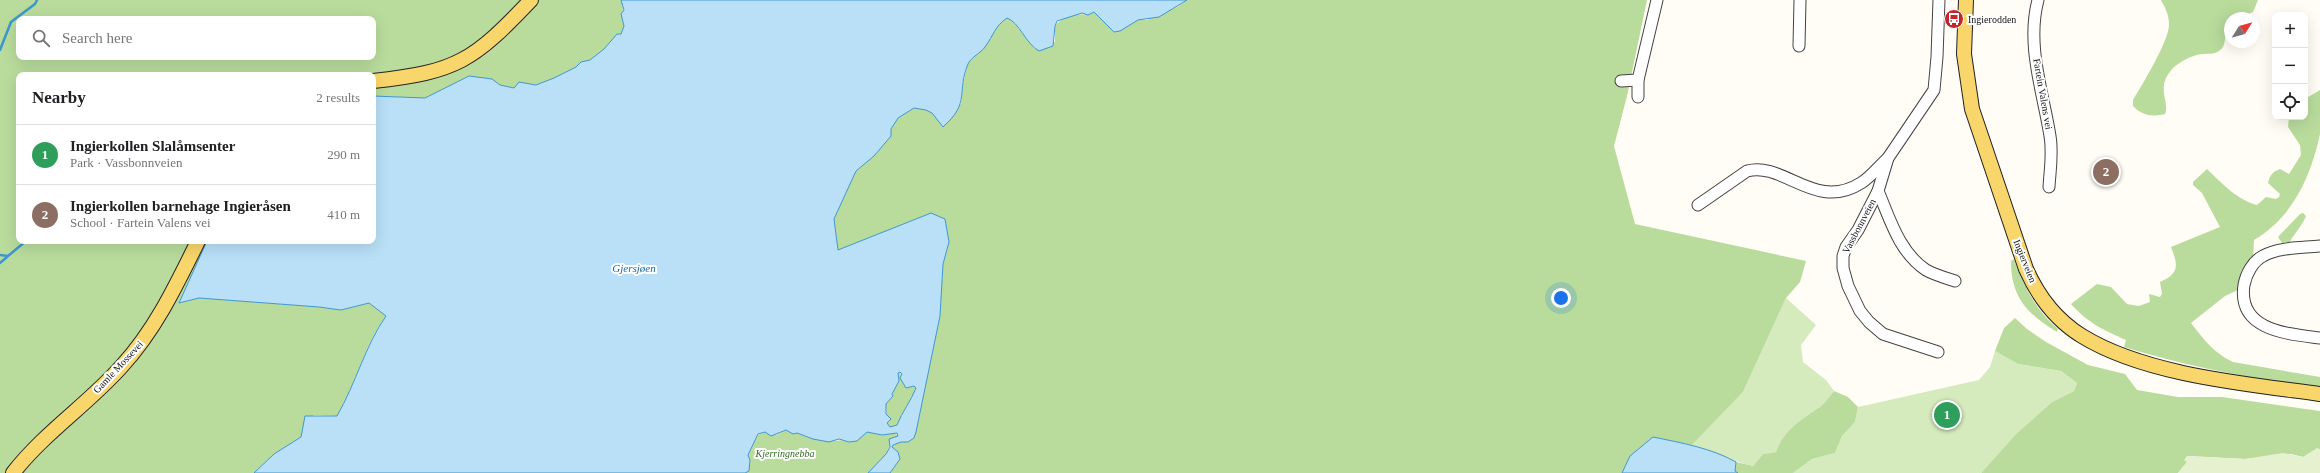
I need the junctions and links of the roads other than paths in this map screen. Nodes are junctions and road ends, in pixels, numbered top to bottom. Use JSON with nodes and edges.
{"nodes":[{"id":1,"x":531,"y":0,"type":"edge"},
{"id":2,"x":1657,"y":0,"type":"edge"},
{"id":3,"x":1800,"y":0,"type":"edge"},
{"id":4,"x":1939,"y":0,"type":"edge"},
{"id":5,"x":1966,"y":0,"type":"edge"},
{"id":6,"x":2038,"y":0,"type":"edge"},
{"id":7,"x":1799,"y":46,"type":"dead end"},
{"id":8,"x":1638,"y":80,"type":"junction"},
{"id":9,"x":376,"y":81,"type":"edge"},
{"id":10,"x":1621,"y":81,"type":"dead end"},
{"id":11,"x":1638,"y":97,"type":"dead end"},
{"id":12,"x":1888,"y":158,"type":"junction"},
{"id":13,"x":2048,"y":187,"type":"dead end"},
{"id":14,"x":1878,"y":191,"type":"junction"},
{"id":15,"x":1698,"y":205,"type":"dead end"},
{"id":16,"x":196,"y":244,"type":"edge"},
{"id":17,"x":2320,"y":246,"type":"edge"},
{"id":18,"x":1955,"y":281,"type":"dead end"},
{"id":19,"x":2320,"y":338,"type":"edge"},
{"id":20,"x":1938,"y":352,"type":"dead end"},
{"id":21,"x":2320,"y":394,"type":"edge"},
{"id":22,"x":12,"y":473,"type":"edge"}],
"edges":[{"from":1,"to":9,"type":"main road"},
{"from":2,"to":8,"type":"street"},
{"from":3,"to":7,"type":"street"},
{"from":4,"to":12,"type":"street","name":"Vassbonnveien"},
{"from":5,"to":21,"type":"main road","name":"Ingierveien"},
{"from":6,"to":13,"type":"street","name":"Fartein Valens vei"},
{"from":8,"to":10,"type":"street"},
{"from":8,"to":11,"type":"street"},
{"from":12,"to":14,"type":"street","name":"Vassbonnveien"},
{"from":12,"to":15,"type":"street","name":"Vassbonnveien"},
{"from":14,"to":18,"type":"street","name":"Vassbonnveien"},
{"from":14,"to":20,"type":"street","name":"Vassbonnveien"},
{"from":16,"to":22,"type":"main road","name":"Gamle Mossevei"},
{"from":17,"to":19,"type":"street"}]}
